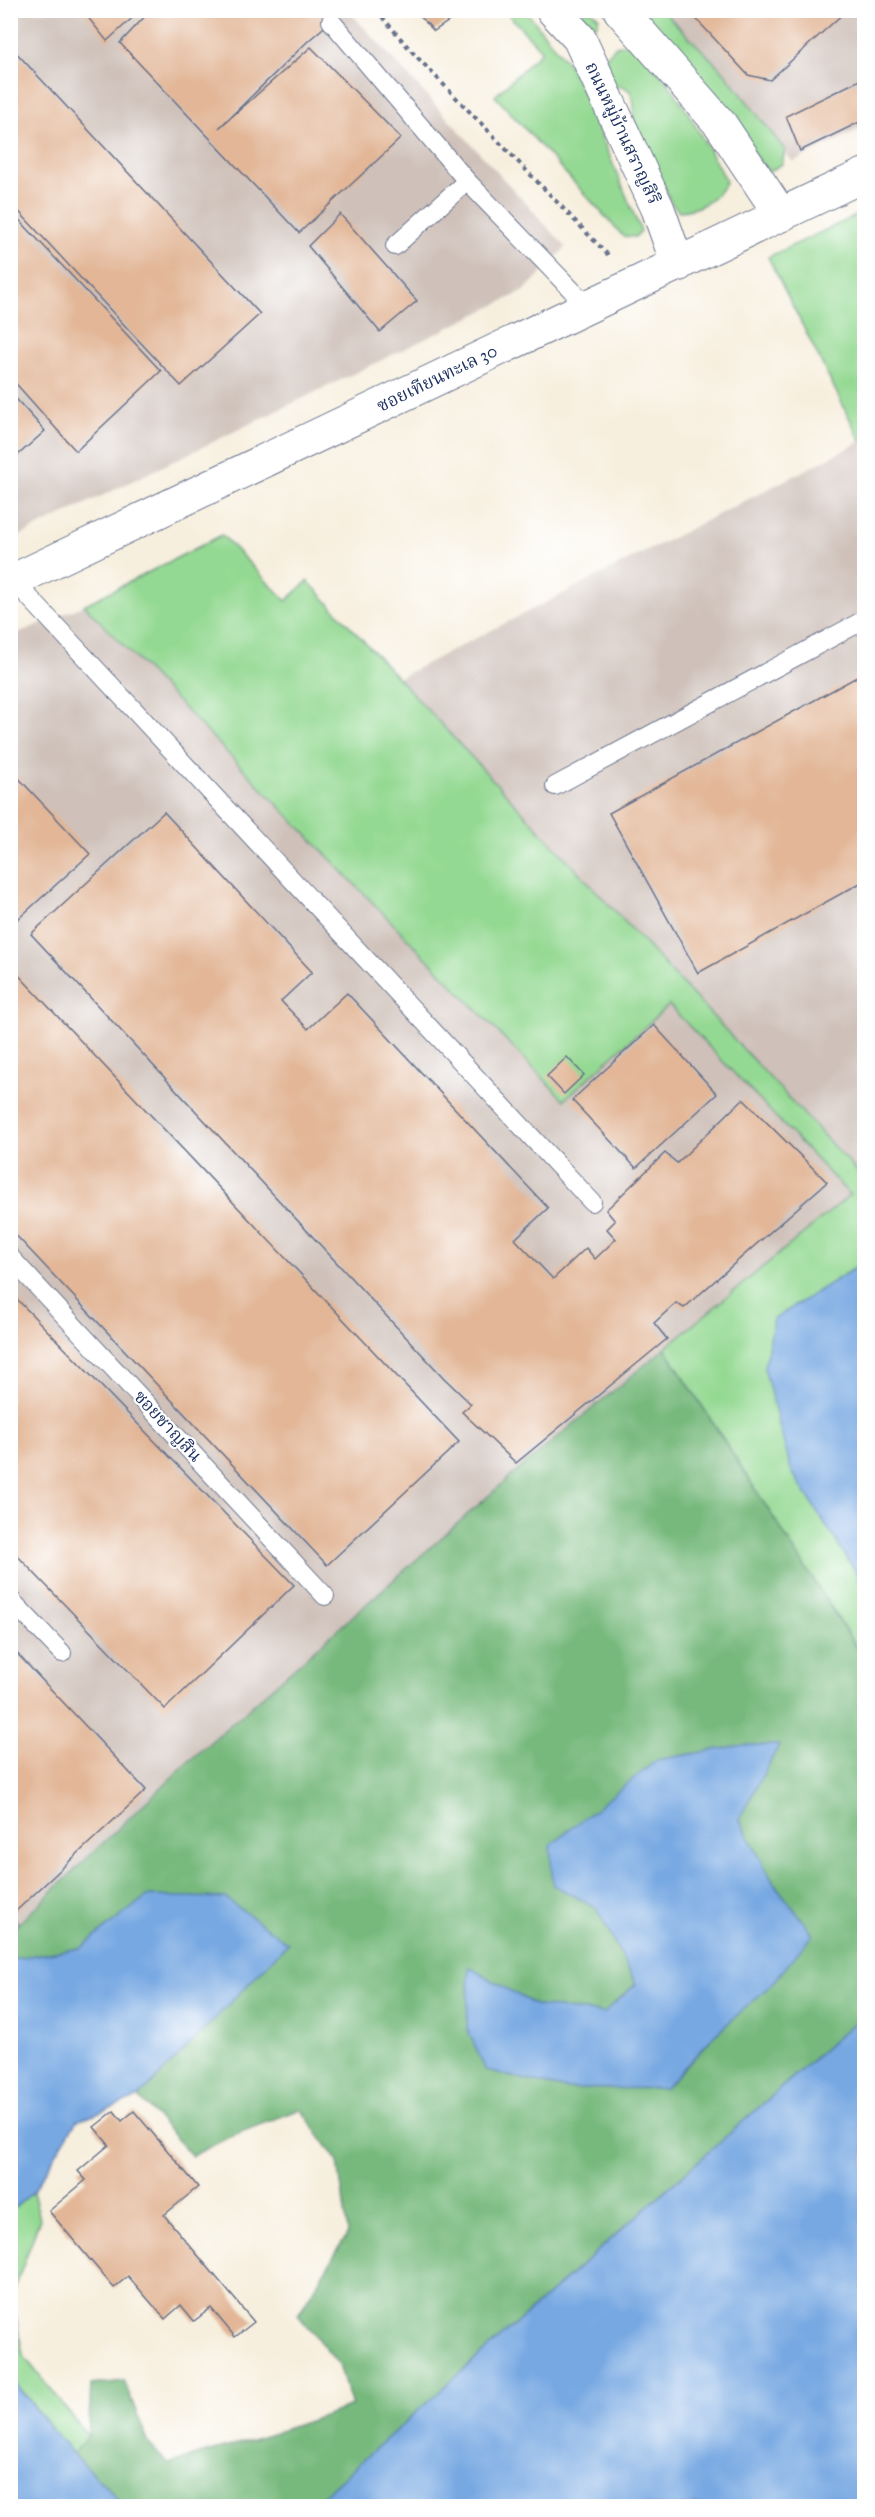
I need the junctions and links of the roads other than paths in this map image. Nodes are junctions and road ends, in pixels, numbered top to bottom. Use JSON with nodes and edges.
{"nodes":[{"id":1,"x":553,"y":10,"type":"edge"},
{"id":2,"x":626,"y":17,"type":"edge"},
{"id":3,"x":331,"y":21,"type":"dead end"},
{"id":4,"x":593,"y":70,"type":"junction"},
{"id":5,"x":864,"y":175,"type":"edge"},
{"id":6,"x":467,"y":181,"type":"junction"},
{"id":7,"x":781,"y":215,"type":"junction"},
{"id":8,"x":395,"y":246,"type":"dead end"},
{"id":9,"x":678,"y":265,"type":"junction"},
{"id":10,"x":588,"y":306,"type":"junction"},
{"id":11,"x":12,"y":581,"type":"edge"},
{"id":12,"x":864,"y":620,"type":"edge"},
{"id":13,"x":555,"y":786,"type":"dead end"},
{"id":14,"x":592,"y":1202,"type":"dead end"},
{"id":15,"x":10,"y":1257,"type":"edge"},
{"id":16,"x":325,"y":1596,"type":"dead end"},
{"id":17,"x":10,"y":1599,"type":"edge"},
{"id":18,"x":63,"y":1653,"type":"dead end"}],
"edges":[{"from":1,"to":4,"type":"street","name":"ถนนหมู่บ้านสราญสิริ"},
{"from":2,"to":4,"type":"street"},
{"from":2,"to":7,"type":"street"},
{"from":3,"to":6,"type":"lane"},
{"from":4,"to":9,"type":"street","name":"ถนนหมู่บ้านสราญสิริ"},
{"from":5,"to":7,"type":"street","name":"ซอยเทียนทะเล 30"},
{"from":6,"to":8,"type":"lane"},
{"from":6,"to":10,"type":"lane"},
{"from":7,"to":9,"type":"street","name":"ซอยเทียนทะเล 30"},
{"from":9,"to":10,"type":"street","name":"ซอยเทียนทะเล 30"},
{"from":10,"to":11,"type":"street","name":"ซอยเทียนทะเล 30"},
{"from":11,"to":14,"type":"lane"},
{"from":12,"to":13,"type":"lane"},
{"from":15,"to":16,"type":"lane","name":"ซอยชาญสิน"},
{"from":17,"to":18,"type":"lane"}]}
